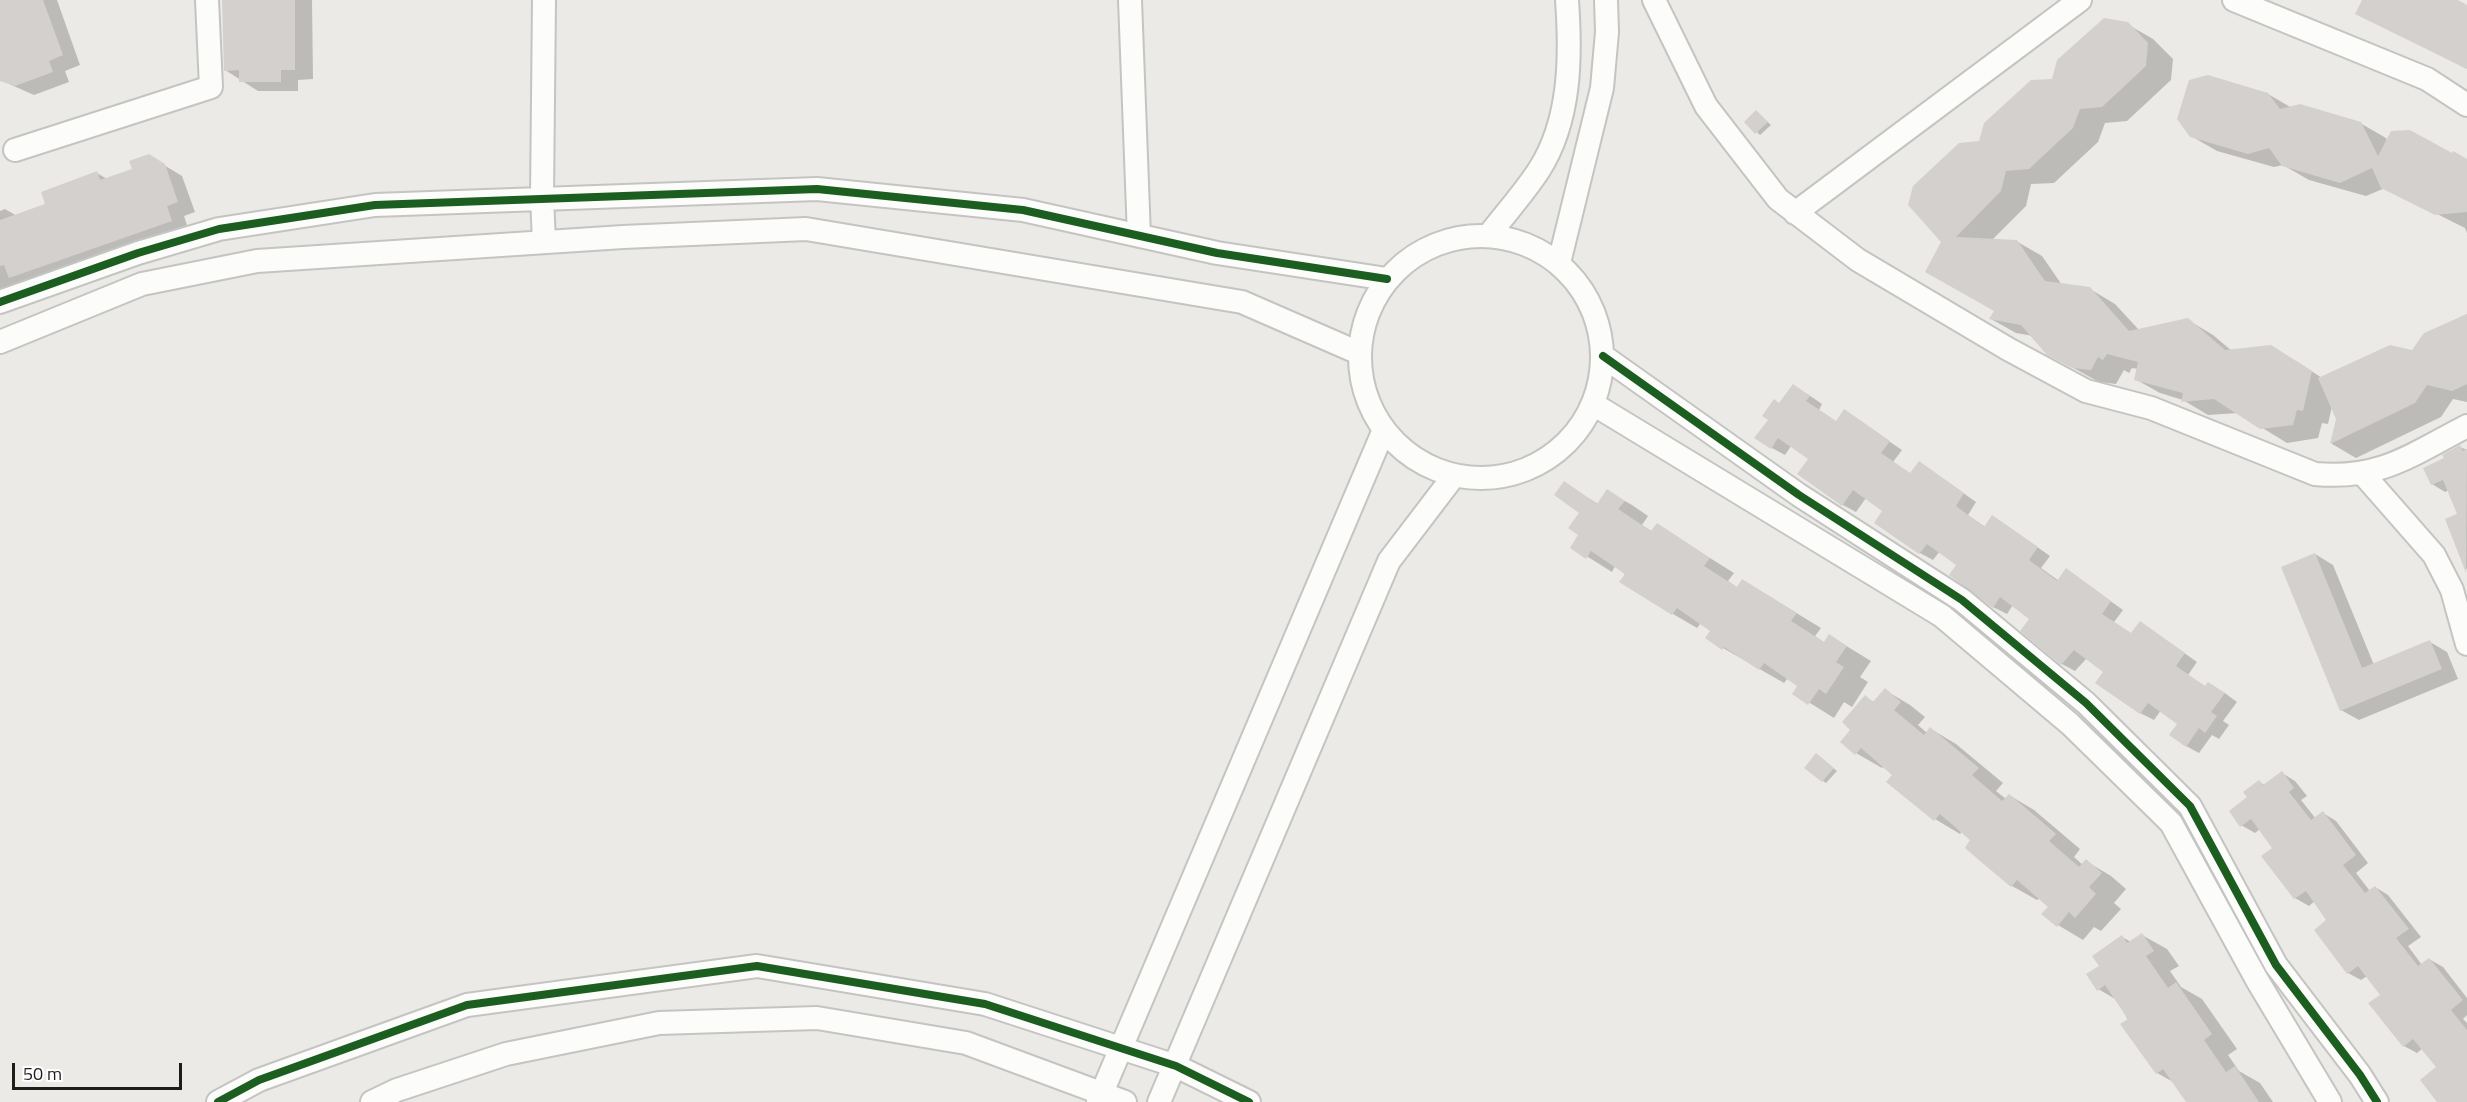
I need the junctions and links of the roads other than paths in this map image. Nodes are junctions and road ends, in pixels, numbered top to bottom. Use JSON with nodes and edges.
{"nodes":[{"id":1,"x":207,"y":0,"type":"edge"},
{"id":2,"x":544,"y":0,"type":"edge"},
{"id":3,"x":1130,"y":0,"type":"edge"},
{"id":4,"x":1567,"y":0,"type":"edge"},
{"id":5,"x":1606,"y":0,"type":"edge"},
{"id":6,"x":1654,"y":0,"type":"edge"},
{"id":7,"x":2080,"y":0,"type":"edge"},
{"id":8,"x":2234,"y":0,"type":"edge"},
{"id":9,"x":2467,"y":105,"type":"edge"},
{"id":10,"x":15,"y":150,"type":"dead end"},
{"id":11,"x":542,"y":197,"type":"junction"},
{"id":12,"x":1795,"y":213,"type":"junction"},
{"id":13,"x":1139,"y":236,"type":"junction"},
{"id":14,"x":1489,"y":236,"type":"junction"},
{"id":15,"x":544,"y":242,"type":"junction"},
{"id":16,"x":1559,"y":263,"type":"junction"},
{"id":17,"x":1387,"y":279,"type":"junction"},
{"id":18,"x":0,"y":302,"type":"edge"},
{"id":19,"x":0,"y":342,"type":"edge"},
{"id":20,"x":1359,"y":352,"type":"junction"},
{"id":21,"x":1603,"y":356,"type":"junction"},
{"id":22,"x":1593,"y":404,"type":"junction"},
{"id":23,"x":2467,"y":426,"type":"edge"},
{"id":24,"x":1383,"y":432,"type":"junction"},
{"id":25,"x":2363,"y":474,"type":"junction"},
{"id":26,"x":1453,"y":477,"type":"junction"},
{"id":27,"x":2467,"y":644,"type":"edge"},
{"id":28,"x":1119,"y":1047,"type":"junction"},
{"id":29,"x":1176,"y":1066,"type":"junction"},
{"id":30,"x":1100,"y":1097,"type":"edge"},
{"id":31,"x":218,"y":1102,"type":"edge"},
{"id":32,"x":372,"y":1102,"type":"edge"},
{"id":33,"x":1125,"y":1102,"type":"edge"},
{"id":34,"x":1159,"y":1102,"type":"edge"},
{"id":35,"x":1249,"y":1102,"type":"edge"},
{"id":36,"x":2330,"y":1102,"type":"edge"},
{"id":37,"x":2377,"y":1102,"type":"edge"}],
"edges":[{"from":1,"to":10,"type":"street"},
{"from":2,"to":11,"type":"street"},
{"from":3,"to":13,"type":"street"},
{"from":4,"to":14,"type":"street"},
{"from":5,"to":16,"type":"street"},
{"from":6,"to":12,"type":"street"},
{"from":7,"to":12,"type":"street"},
{"from":8,"to":9,"type":"street"},
{"from":11,"to":13,"type":"street"},
{"from":11,"to":15,"type":"street"},
{"from":11,"to":18,"type":"street"},
{"from":12,"to":25,"type":"street"},
{"from":13,"to":17,"type":"street"},
{"from":14,"to":16,"type":"street"},
{"from":14,"to":17,"type":"street"},
{"from":15,"to":19,"type":"street"},
{"from":15,"to":20,"type":"street"},
{"from":16,"to":21,"type":"street"},
{"from":17,"to":20,"type":"street"},
{"from":20,"to":24,"type":"street"},
{"from":21,"to":22,"type":"street"},
{"from":21,"to":37,"type":"street"},
{"from":22,"to":26,"type":"street"},
{"from":22,"to":36,"type":"street"},
{"from":23,"to":25,"type":"street"},
{"from":24,"to":26,"type":"street"},
{"from":24,"to":28,"type":"street"},
{"from":25,"to":27,"type":"street"},
{"from":26,"to":29,"type":"street"},
{"from":28,"to":29,"type":"street"},
{"from":28,"to":30,"type":"street"},
{"from":28,"to":31,"type":"street"},
{"from":29,"to":34,"type":"street"},
{"from":29,"to":35,"type":"street"},
{"from":30,"to":32,"type":"street"},
{"from":30,"to":33,"type":"street"}]}
